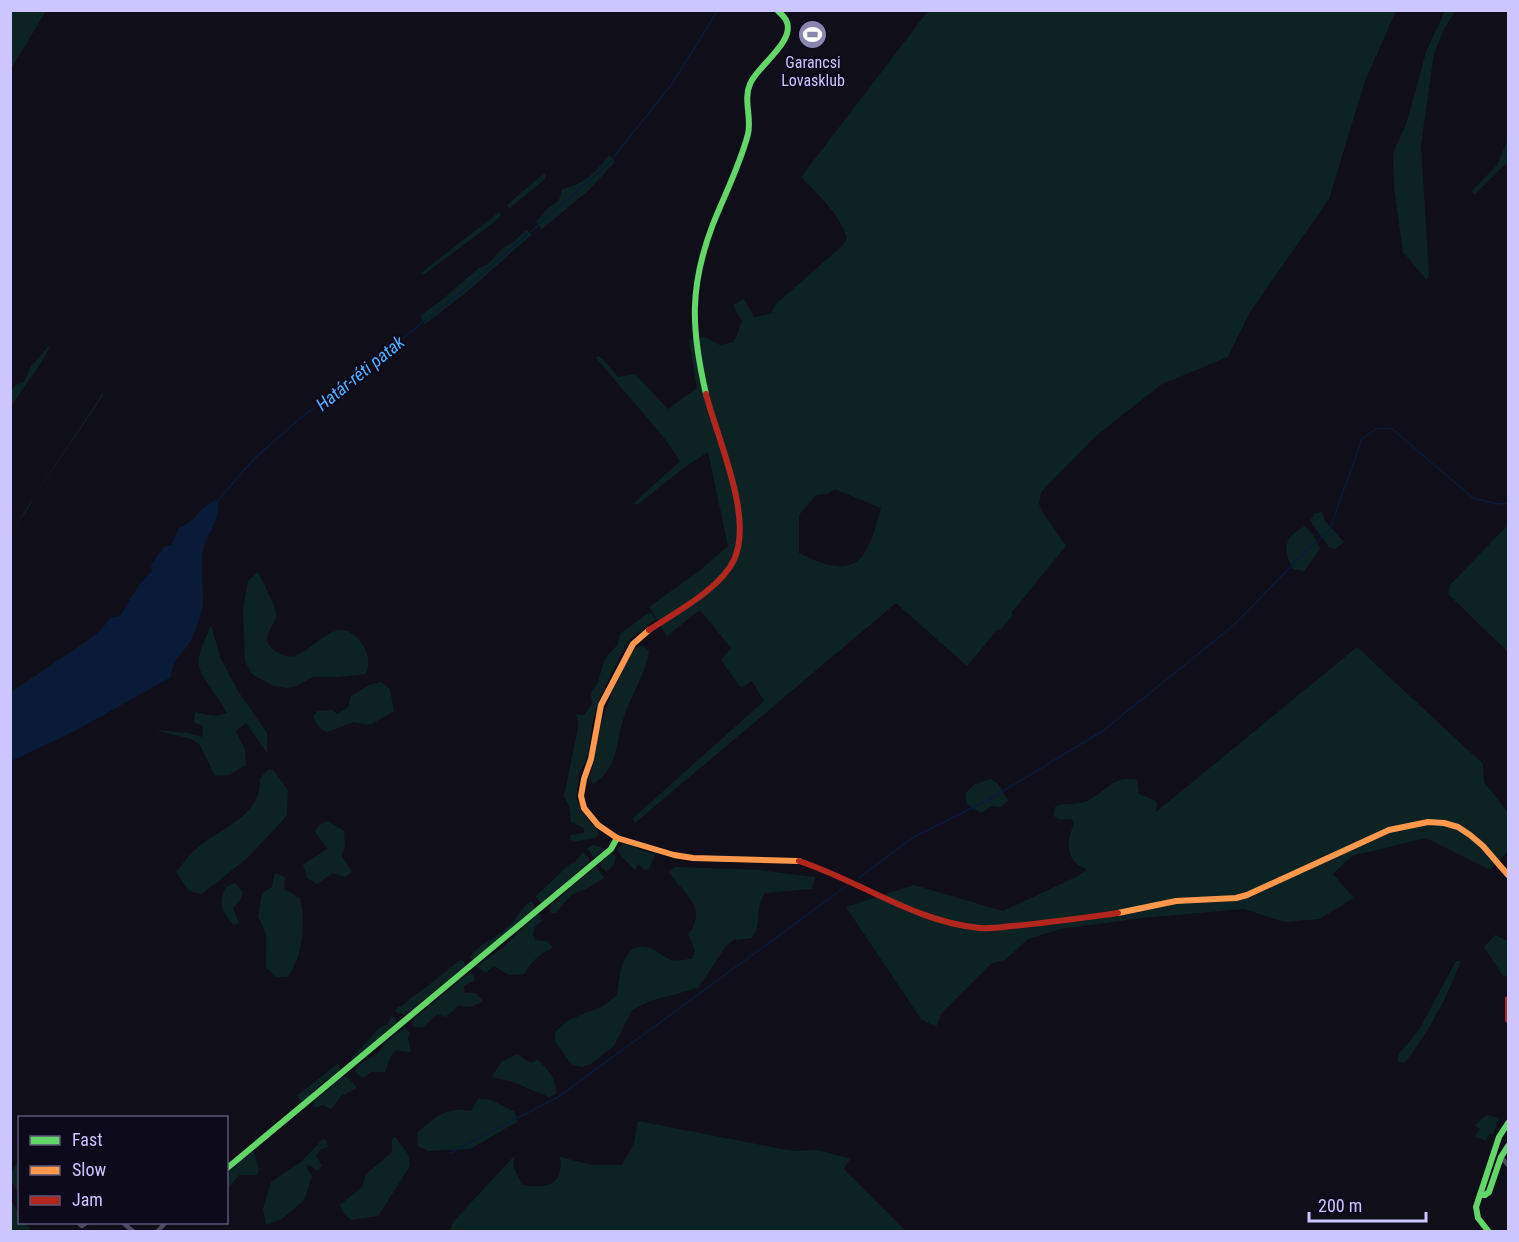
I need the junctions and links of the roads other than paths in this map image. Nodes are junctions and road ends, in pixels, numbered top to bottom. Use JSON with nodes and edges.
{"nodes":[{"id":1,"x":777,"y":10,"type":"edge"},
{"id":2,"x":617,"y":838,"type":"junction"},
{"id":3,"x":1509,"y":875,"type":"edge"},
{"id":4,"x":1509,"y":999,"type":"edge"},
{"id":5,"x":1509,"y":1020,"type":"edge"},
{"id":6,"x":1509,"y":1123,"type":"edge"},
{"id":7,"x":1509,"y":1146,"type":"edge"},
{"id":8,"x":1501,"y":1157,"type":"junction"},
{"id":9,"x":1509,"y":1165,"type":"edge"},
{"id":10,"x":228,"y":1167,"type":"edge"},
{"id":11,"x":1480,"y":1195,"type":"junction"},
{"id":12,"x":1489,"y":1231,"type":"edge"}],
"edges":[{"from":1,"to":2,"type":"main road"},
{"from":2,"to":3,"type":"main road"},
{"from":2,"to":10,"type":"main road"},
{"from":4,"to":5,"type":"main road"},
{"from":6,"to":11,"type":"main road"},
{"from":7,"to":8,"type":"main road"},
{"from":8,"to":9,"type":"street"},
{"from":8,"to":11,"type":"main road"},
{"from":11,"to":12,"type":"main road"}]}
